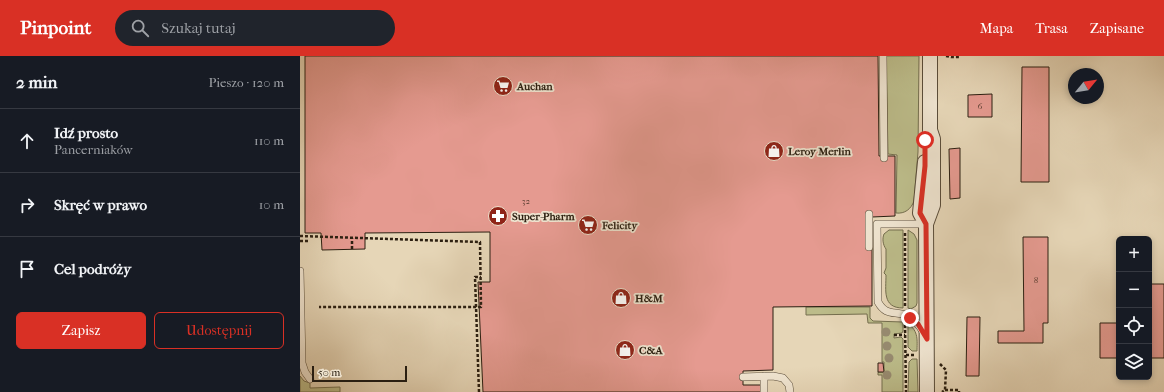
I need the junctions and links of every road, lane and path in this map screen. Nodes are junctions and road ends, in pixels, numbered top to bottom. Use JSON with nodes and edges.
{"nodes":[{"id":1,"x":883,"y":56,"type":"edge"},
{"id":2,"x":930,"y":56,"type":"edge"},
{"id":3,"x":946,"y":56,"type":"edge"},
{"id":4,"x":959,"y":56,"type":"edge"},
{"id":5,"x":884,"y":158,"type":"dead end"},
{"id":6,"x":869,"y":214,"type":"dead end"},
{"id":7,"x":905,"y":224,"type":"junction"},
{"id":8,"x":926,"y":224,"type":"junction"},
{"id":9,"x":905,"y":232,"type":"dead end"},
{"id":10,"x":300,"y":236,"type":"edge"},
{"id":11,"x":352,"y":238,"type":"junction"},
{"id":12,"x":300,"y":241,"type":"edge"},
{"id":13,"x":308,"y":241,"type":"dead end"},
{"id":14,"x":869,"y":247,"type":"dead end"},
{"id":15,"x":352,"y":249,"type":"dead end"},
{"id":16,"x":300,"y":271,"type":"edge"},
{"id":17,"x":481,"y":277,"type":"junction"},
{"id":18,"x":320,"y":307,"type":"dead end"},
{"id":19,"x":476,"y":307,"type":"junction"},
{"id":20,"x":905,"y":335,"type":"dead end"},
{"id":21,"x":894,"y":336,"type":"dead end"},
{"id":22,"x":927,"y":339,"type":"junction"},
{"id":23,"x":939,"y":358,"type":"dead end"},
{"id":24,"x":764,"y":376,"type":"junction"},
{"id":25,"x":743,"y":377,"type":"dead end"},
{"id":26,"x":310,"y":379,"type":"dead end"},
{"id":27,"x":944,"y":391,"type":"edge"},
{"id":28,"x":479,"y":392,"type":"edge"},
{"id":29,"x":764,"y":392,"type":"edge"},
{"id":30,"x":790,"y":392,"type":"edge"},
{"id":31,"x":927,"y":392,"type":"edge"},
{"id":32,"x":959,"y":392,"type":"edge"}],
"edges":[{"from":1,"to":5,"type":"lane"},
{"from":2,"to":8,"type":"street"},
{"from":3,"to":4,"type":"path"},
{"from":6,"to":14,"type":"lane"},
{"from":7,"to":8,"type":"lane"},
{"from":7,"to":9,"type":"path"},
{"from":7,"to":22,"type":"lane"},
{"from":8,"to":22,"type":"street"},
{"from":10,"to":11,"type":"path"},
{"from":11,"to":15,"type":"path"},
{"from":11,"to":17,"type":"path"},
{"from":12,"to":13,"type":"path"},
{"from":16,"to":26,"type":"lane"},
{"from":17,"to":19,"type":"path"},
{"from":17,"to":19,"type":"path"},
{"from":18,"to":19,"type":"path"},
{"from":19,"to":28,"type":"path"},
{"from":20,"to":21,"type":"path"},
{"from":22,"to":31,"type":"street"},
{"from":23,"to":27,"type":"path"},
{"from":24,"to":25,"type":"lane"},
{"from":24,"to":29,"type":"lane"},
{"from":24,"to":30,"type":"lane"},
{"from":27,"to":32,"type":"path"}]}
